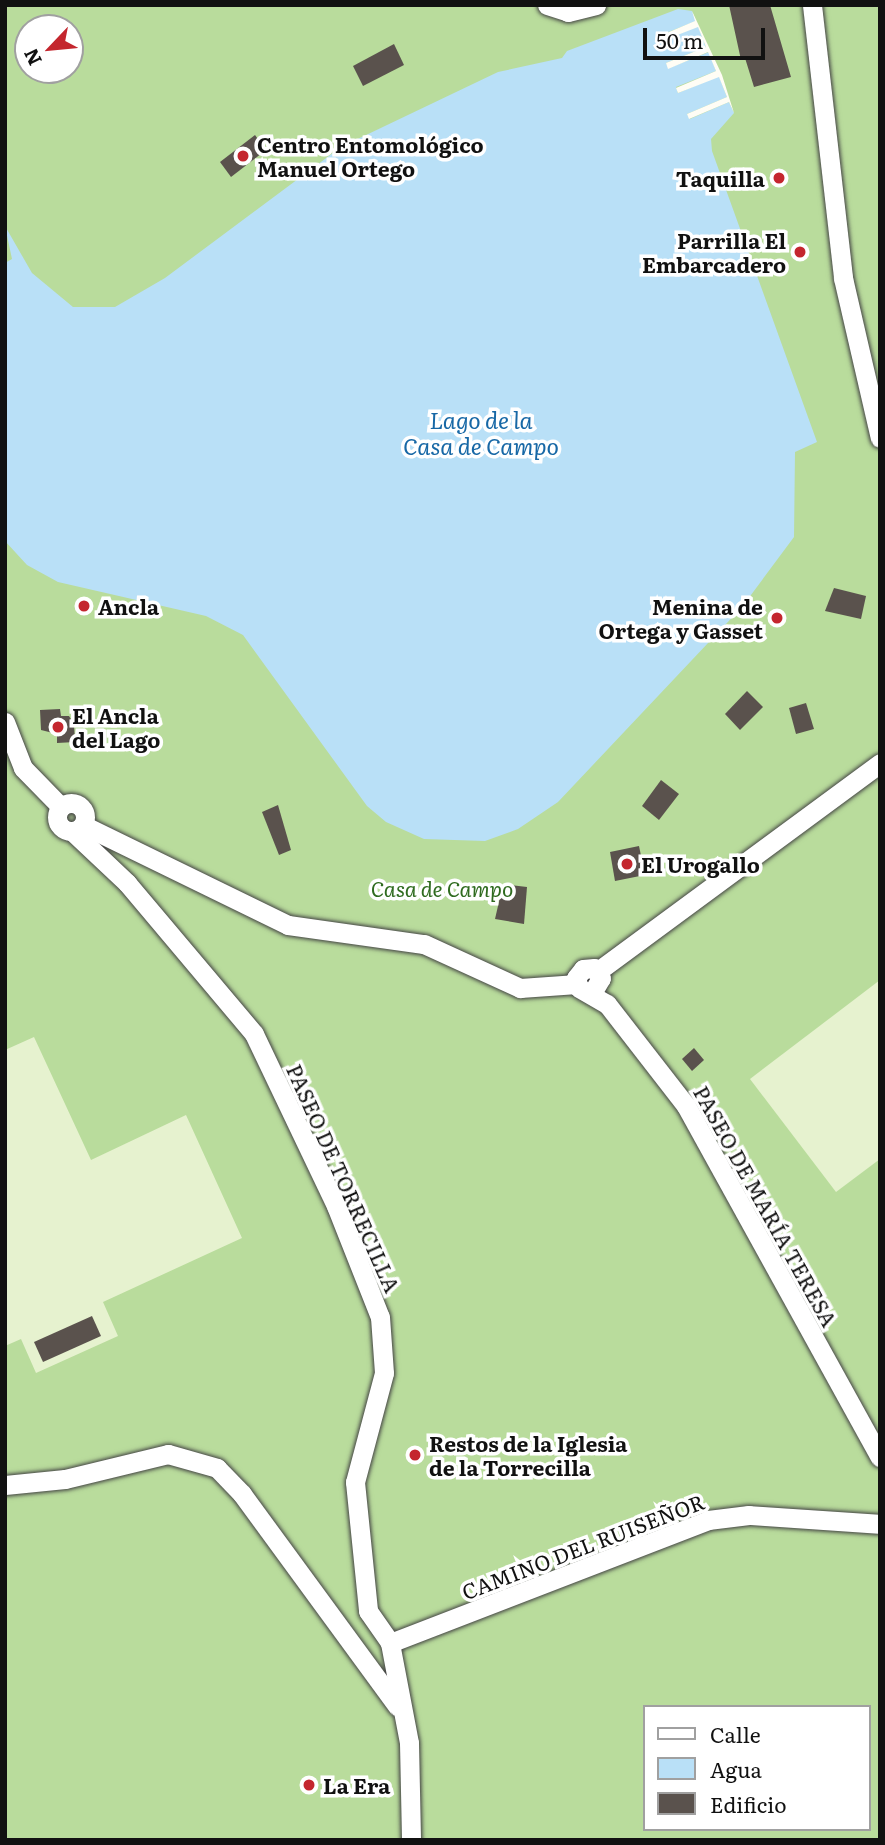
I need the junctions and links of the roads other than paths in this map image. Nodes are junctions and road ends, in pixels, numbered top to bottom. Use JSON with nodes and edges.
{"nodes":[{"id":1,"x":547,"y":5,"type":"edge"},
{"id":2,"x":596,"y":5,"type":"edge"},
{"id":3,"x":812,"y":5,"type":"edge"},
{"id":4,"x":880,"y":438,"type":"edge"},
{"id":5,"x":5,"y":722,"type":"edge"},
{"id":6,"x":880,"y":762,"type":"edge"},
{"id":7,"x":77,"y":828,"type":"junction"},
{"id":8,"x":585,"y":988,"type":"junction"},
{"id":9,"x":880,"y":1457,"type":"edge"},
{"id":10,"x":5,"y":1485,"type":"edge"},
{"id":11,"x":880,"y":1524,"type":"edge"},
{"id":12,"x":368,"y":1611,"type":"junction"},
{"id":13,"x":331,"y":1613,"type":"junction"},
{"id":14,"x":390,"y":1643,"type":"junction"},
{"id":15,"x":401,"y":1713,"type":"junction"},
{"id":16,"x":411,"y":1840,"type":"edge"}],
"edges":[{"from":1,"to":2,"type":"street"},
{"from":3,"to":4,"type":"street"},
{"from":5,"to":7,"type":"street","name":"PASEO DE TORRECILLA"},
{"from":6,"to":8,"type":"street"},
{"from":7,"to":8,"type":"street"},
{"from":7,"to":12,"type":"street","name":"PASEO DE TORRECILLA"},
{"from":8,"to":9,"type":"street","name":"PASEO DE MARÍA TERESA"},
{"from":10,"to":13,"type":"street"},
{"from":11,"to":14,"type":"street","name":"CAMINO DEL RUISEÑOR"},
{"from":12,"to":13,"type":"street"},
{"from":12,"to":14,"type":"street"},
{"from":13,"to":15,"type":"street"},
{"from":14,"to":15,"type":"street"},
{"from":15,"to":16,"type":"street"}]}
